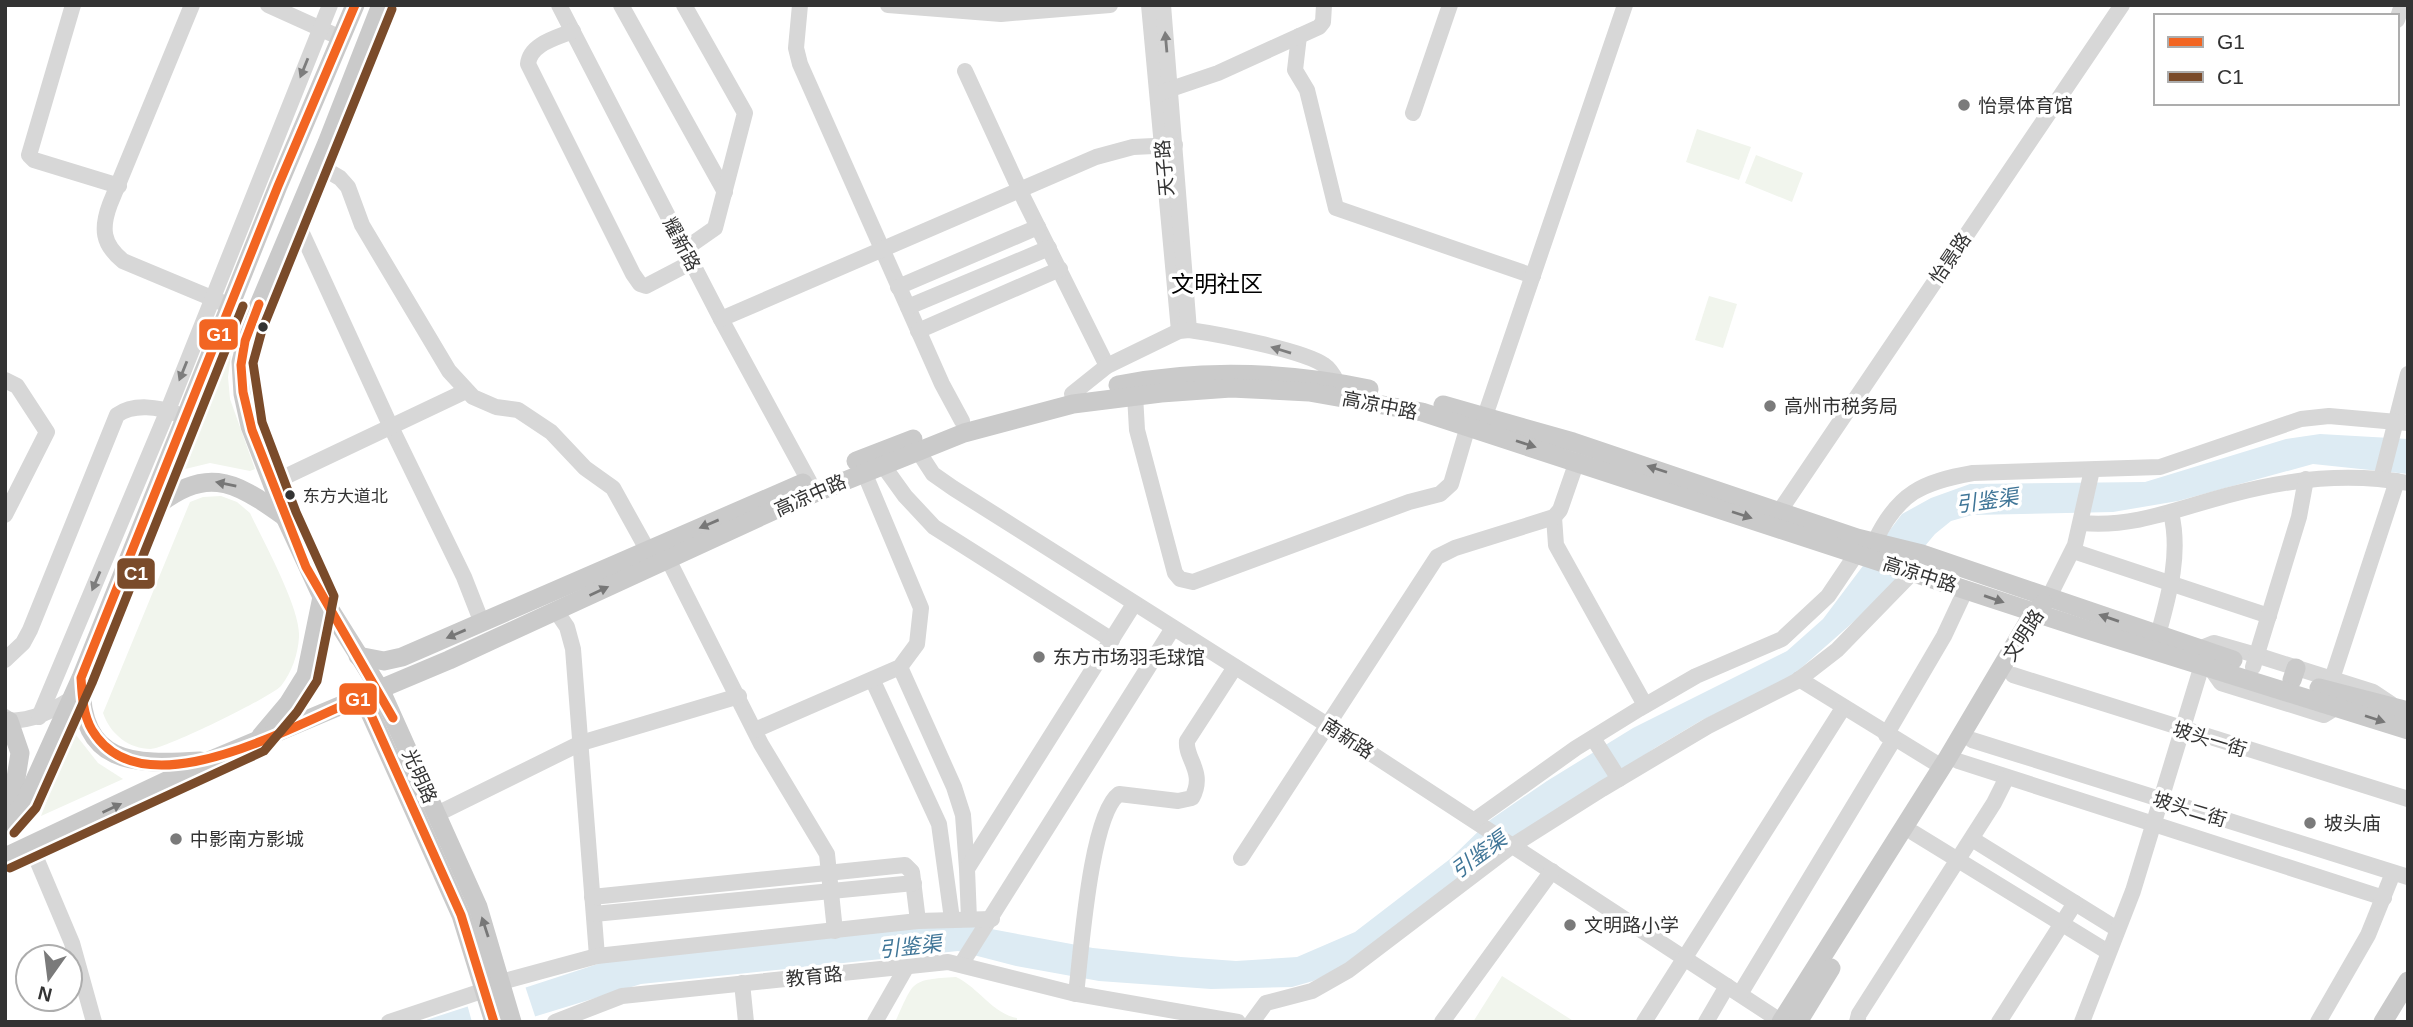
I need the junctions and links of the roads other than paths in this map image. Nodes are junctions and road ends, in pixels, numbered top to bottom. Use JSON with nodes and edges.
{"nodes":[{"id":1,"x":72,"y":5,"type":"edge"},
{"id":2,"x":192,"y":5,"type":"edge"},
{"id":3,"x":268,"y":5,"type":"edge"},
{"id":4,"x":330,"y":5,"type":"edge"},
{"id":5,"x":355,"y":5,"type":"edge"},
{"id":6,"x":381,"y":5,"type":"edge"},
{"id":7,"x":559,"y":5,"type":"edge"},
{"id":8,"x":621,"y":5,"type":"edge"},
{"id":9,"x":684,"y":5,"type":"edge"},
{"id":10,"x":800,"y":5,"type":"edge"},
{"id":11,"x":888,"y":5,"type":"edge"},
{"id":12,"x":1110,"y":5,"type":"edge"},
{"id":13,"x":1149,"y":5,"type":"edge"},
{"id":14,"x":1163,"y":5,"type":"edge"},
{"id":15,"x":1324,"y":5,"type":"edge"},
{"id":16,"x":1450,"y":5,"type":"edge"},
{"id":17,"x":1625,"y":5,"type":"edge"},
{"id":18,"x":2122,"y":5,"type":"edge"},
{"id":19,"x":922,"y":7,"type":"edge"},
{"id":20,"x":997,"y":9,"type":"edge"},
{"id":21,"x":320,"y":29,"type":"junction"},
{"id":22,"x":573,"y":31,"type":"junction"},
{"id":23,"x":1299,"y":36,"type":"junction"},
{"id":24,"x":341,"y":38,"type":"junction"},
{"id":25,"x":965,"y":71,"type":"dead end"},
{"id":26,"x":1164,"y":92,"type":"junction"},
{"id":27,"x":1413,"y":113,"type":"dead end"},
{"id":28,"x":295,"y":145,"type":"junction"},
{"id":29,"x":1168,"y":145,"type":"junction"},
{"id":30,"x":320,"y":160,"type":"junction"},
{"id":31,"x":259,"y":179,"type":"junction"},
{"id":32,"x":119,"y":186,"type":"junction"},
{"id":33,"x":278,"y":186,"type":"junction"},
{"id":34,"x":1019,"y":189,"type":"junction"},
{"id":35,"x":725,"y":192,"type":"junction"},
{"id":36,"x":295,"y":218,"type":"junction"},
{"id":37,"x":1038,"y":227,"type":"junction"},
{"id":38,"x":1049,"y":248,"type":"junction"},
{"id":39,"x":882,"y":252,"type":"junction"},
{"id":40,"x":689,"y":255,"type":"junction"},
{"id":41,"x":1060,"y":269,"type":"junction"},
{"id":42,"x":1533,"y":276,"type":"junction"},
{"id":43,"x":898,"y":287,"type":"junction"},
{"id":44,"x":221,"y":302,"type":"junction"},
{"id":45,"x":908,"y":307,"type":"junction"},
{"id":46,"x":721,"y":319,"type":"junction"},
{"id":47,"x":918,"y":331,"type":"junction"},
{"id":48,"x":1184,"y":331,"type":"junction"},
{"id":49,"x":1107,"y":366,"type":"junction"},
{"id":50,"x":2408,"y":374,"type":"edge"},
{"id":51,"x":5,"y":380,"type":"edge"},
{"id":52,"x":1336,"y":389,"type":"junction"},
{"id":53,"x":466,"y":391,"type":"junction"},
{"id":54,"x":1072,"y":394,"type":"junction"},
{"id":55,"x":1135,"y":395,"type":"junction"},
{"id":56,"x":176,"y":413,"type":"junction"},
{"id":57,"x":962,"y":421,"type":"junction"},
{"id":58,"x":1477,"y":421,"type":"junction"},
{"id":59,"x":390,"y":425,"type":"junction"},
{"id":60,"x":2397,"y":425,"type":"edge"},
{"id":61,"x":918,"y":451,"type":"junction"},
{"id":62,"x":1577,"y":461,"type":"junction"},
{"id":63,"x":882,"y":464,"type":"junction"},
{"id":64,"x":863,"y":472,"type":"junction"},
{"id":65,"x":2092,"y":474,"type":"junction"},
{"id":66,"x":2392,"y":478,"type":"edge"},
{"id":67,"x":2306,"y":479,"type":"junction"},
{"id":68,"x":809,"y":481,"type":"junction"},
{"id":69,"x":272,"y":483,"type":"junction"},
{"id":70,"x":1779,"y":512,"type":"junction"},
{"id":71,"x":147,"y":513,"type":"junction"},
{"id":72,"x":2171,"y":513,"type":"junction"},
{"id":73,"x":5,"y":515,"type":"edge"},
{"id":74,"x":285,"y":517,"type":"junction"},
{"id":75,"x":1554,"y":517,"type":"junction"},
{"id":76,"x":2083,"y":518,"type":"junction"},
{"id":77,"x":1869,"y":548,"type":"junction"},
{"id":78,"x":648,"y":551,"type":"junction"},
{"id":79,"x":2073,"y":551,"type":"junction"},
{"id":80,"x":668,"y":559,"type":"junction"},
{"id":81,"x":1914,"y":565,"type":"junction"},
{"id":82,"x":1938,"y":570,"type":"junction"},
{"id":83,"x":2170,"y":583,"type":"junction"},
{"id":84,"x":1966,"y":589,"type":"junction"},
{"id":85,"x":322,"y":597,"type":"junction"},
{"id":86,"x":1134,"y":604,"type":"junction"},
{"id":87,"x":2043,"y":608,"type":"junction"},
{"id":88,"x":556,"y":611,"type":"junction"},
{"id":89,"x":2269,"y":616,"type":"junction"},
{"id":90,"x":513,"y":620,"type":"junction"},
{"id":91,"x":482,"y":623,"type":"junction"},
{"id":92,"x":1173,"y":628,"type":"junction"},
{"id":93,"x":2158,"y":635,"type":"junction"},
{"id":94,"x":1112,"y":640,"type":"junction"},
{"id":95,"x":358,"y":656,"type":"junction"},
{"id":96,"x":5,"y":660,"type":"edge"},
{"id":97,"x":2203,"y":660,"type":"junction"},
{"id":98,"x":900,"y":667,"type":"junction"},
{"id":99,"x":1235,"y":667,"type":"junction"},
{"id":100,"x":2013,"y":675,"type":"junction"},
{"id":101,"x":2258,"y":675,"type":"junction"},
{"id":102,"x":81,"y":678,"type":"junction"},
{"id":103,"x":1799,"y":679,"type":"junction"},
{"id":104,"x":873,"y":681,"type":"junction"},
{"id":105,"x":2333,"y":692,"type":"junction"},
{"id":106,"x":372,"y":694,"type":"junction"},
{"id":107,"x":739,"y":696,"type":"junction"},
{"id":108,"x":71,"y":699,"type":"junction"},
{"id":109,"x":1645,"y":705,"type":"junction"},
{"id":110,"x":1843,"y":708,"type":"junction"},
{"id":111,"x":2402,"y":710,"type":"edge"},
{"id":112,"x":39,"y":717,"type":"junction"},
{"id":113,"x":7,"y":719,"type":"edge"},
{"id":114,"x":1329,"y":726,"type":"junction"},
{"id":115,"x":755,"y":730,"type":"junction"},
{"id":116,"x":2408,"y":730,"type":"edge"},
{"id":117,"x":2183,"y":731,"type":"junction"},
{"id":118,"x":1890,"y":737,"type":"junction"},
{"id":119,"x":258,"y":740,"type":"junction"},
{"id":120,"x":1972,"y":740,"type":"junction"},
{"id":121,"x":1595,"y":741,"type":"junction"},
{"id":122,"x":580,"y":743,"type":"junction"},
{"id":123,"x":211,"y":760,"type":"junction"},
{"id":124,"x":1950,"y":764,"type":"junction"},
{"id":125,"x":407,"y":771,"type":"junction"},
{"id":126,"x":1617,"y":775,"type":"junction"},
{"id":127,"x":2006,"y":779,"type":"junction"},
{"id":128,"x":2408,"y":799,"type":"edge"},
{"id":129,"x":2162,"y":801,"type":"junction"},
{"id":130,"x":437,"y":814,"type":"junction"},
{"id":131,"x":1477,"y":822,"type":"junction"},
{"id":132,"x":7,"y":824,"type":"edge"},
{"id":133,"x":2154,"y":826,"type":"junction"},
{"id":134,"x":1914,"y":833,"type":"junction"},
{"id":135,"x":1972,"y":839,"type":"junction"},
{"id":136,"x":1509,"y":843,"type":"junction"},
{"id":137,"x":31,"y":846,"type":"junction"},
{"id":138,"x":5,"y":857,"type":"edge"},
{"id":139,"x":1241,"y":858,"type":"dead end"},
{"id":140,"x":1958,"y":860,"type":"junction"},
{"id":141,"x":967,"y":869,"type":"junction"},
{"id":142,"x":832,"y":872,"type":"junction"},
{"id":143,"x":1552,"y":872,"type":"junction"},
{"id":144,"x":2400,"y":875,"type":"edge"},
{"id":145,"x":914,"y":883,"type":"junction"},
{"id":146,"x":833,"y":892,"type":"junction"},
{"id":147,"x":2384,"y":898,"type":"junction"},
{"id":148,"x":2076,"y":903,"type":"junction"},
{"id":149,"x":593,"y":905,"type":"junction"},
{"id":150,"x":961,"y":919,"type":"junction"},
{"id":151,"x":918,"y":921,"type":"junction"},
{"id":152,"x":989,"y":923,"type":"junction"},
{"id":153,"x":2062,"y":924,"type":"junction"},
{"id":154,"x":2117,"y":929,"type":"junction"},
{"id":155,"x":835,"y":931,"type":"junction"},
{"id":156,"x":2108,"y":952,"type":"junction"},
{"id":157,"x":597,"y":956,"type":"junction"},
{"id":158,"x":965,"y":959,"type":"junction"},
{"id":159,"x":1685,"y":959,"type":"junction"},
{"id":160,"x":907,"y":966,"type":"junction"},
{"id":161,"x":2408,"y":981,"type":"edge"},
{"id":162,"x":742,"y":984,"type":"junction"},
{"id":163,"x":1077,"y":986,"type":"junction"},
{"id":164,"x":1734,"y":990,"type":"junction"},
{"id":165,"x":494,"y":991,"type":"junction"},
{"id":166,"x":94,"y":1022,"type":"edge"},
{"id":167,"x":389,"y":1022,"type":"edge"},
{"id":168,"x":494,"y":1022,"type":"edge"},
{"id":169,"x":512,"y":1022,"type":"edge"},
{"id":170,"x":555,"y":1022,"type":"edge"},
{"id":171,"x":746,"y":1022,"type":"edge"},
{"id":172,"x":875,"y":1022,"type":"edge"},
{"id":173,"x":1238,"y":1022,"type":"edge"},
{"id":174,"x":1252,"y":1022,"type":"edge"},
{"id":175,"x":1442,"y":1022,"type":"edge"},
{"id":176,"x":1644,"y":1022,"type":"edge"},
{"id":177,"x":1706,"y":1022,"type":"edge"},
{"id":178,"x":1782,"y":1022,"type":"edge"},
{"id":179,"x":1798,"y":1022,"type":"edge"},
{"id":180,"x":1857,"y":1022,"type":"edge"},
{"id":181,"x":1999,"y":1022,"type":"edge"},
{"id":182,"x":2082,"y":1022,"type":"edge"},
{"id":183,"x":2318,"y":1022,"type":"edge"},
{"id":184,"x":2383,"y":1022,"type":"edge"}],
"edges":[{"from":1,"to":32,"type":"street"},
{"from":2,"to":32,"type":"street"},
{"from":3,"to":21,"type":"street"},
{"from":4,"to":21,"type":"street"},
{"from":5,"to":24,"type":"main road"},
{"from":6,"to":30,"type":"main road"},
{"from":7,"to":22,"type":"street","name":"耀新路"},
{"from":8,"to":35,"type":"street"},
{"from":9,"to":35,"type":"street"},
{"from":10,"to":39,"type":"street"},
{"from":11,"to":19,"type":"street"},
{"from":12,"to":20,"type":"street"},
{"from":13,"to":26,"type":"street","name":"天子路"},
{"from":26,"to":14,"type":"street","name":"天子路","one_way":true},
{"from":15,"to":23,"type":"street"},
{"from":16,"to":27,"type":"street"},
{"from":17,"to":42,"type":"street"},
{"from":18,"to":70,"type":"street","name":"怡景路"},
{"from":19,"to":20,"type":"street"},
{"from":21,"to":24,"type":"street"},
{"from":21,"to":31,"type":"street","one_way":true},
{"from":22,"to":40,"type":"street","name":"耀新路"},
{"from":22,"to":40,"type":"street"},
{"from":23,"to":26,"type":"street"},
{"from":23,"to":42,"type":"street"},
{"from":24,"to":28,"type":"main road"},
{"from":25,"to":34,"type":"street"},
{"from":26,"to":29,"type":"street","name":"天子路"},
{"from":28,"to":30,"type":"main road"},
{"from":28,"to":33,"type":"main road"},
{"from":29,"to":34,"type":"street"},
{"from":29,"to":48,"type":"street","name":"天子路"},
{"from":30,"to":36,"type":"main road"},
{"from":30,"to":53,"type":"street"},
{"from":31,"to":33,"type":"main road"},
{"from":31,"to":44,"type":"street"},
{"from":32,"to":44,"type":"street"},
{"from":33,"to":44,"type":"main road"},
{"from":34,"to":37,"type":"street"},
{"from":34,"to":39,"type":"street"},
{"from":35,"to":40,"type":"street"},
{"from":36,"to":59,"type":"street"},
{"from":36,"to":69,"type":"main road","name":"光明路"},
{"from":37,"to":38,"type":"street"},
{"from":37,"to":43,"type":"street"},
{"from":38,"to":41,"type":"street"},
{"from":38,"to":45,"type":"street"},
{"from":39,"to":43,"type":"street"},
{"from":39,"to":46,"type":"street"},
{"from":40,"to":46,"type":"street","name":"耀新路"},
{"from":41,"to":47,"type":"street"},
{"from":41,"to":49,"type":"street"},
{"from":42,"to":58,"type":"street"},
{"from":43,"to":45,"type":"street"},
{"from":44,"to":56,"type":"main road","one_way":true},
{"from":45,"to":47,"type":"street"},
{"from":46,"to":68,"type":"street","name":"耀新路"},
{"from":47,"to":57,"type":"street"},
{"from":48,"to":49,"type":"street"},
{"from":52,"to":48,"type":"street","one_way":true},
{"from":49,"to":54,"type":"street"},
{"from":50,"to":60,"type":"street"},
{"from":51,"to":73,"type":"street"},
{"from":52,"to":54,"type":"main road","name":"高凉中路"},
{"from":52,"to":55,"type":"main road","name":"高凉中路"},
{"from":52,"to":58,"type":"main road","name":"高凉中路"},
{"from":53,"to":59,"type":"street"},
{"from":53,"to":78,"type":"street"},
{"from":54,"to":57,"type":"main road","name":"高凉中路"},
{"from":55,"to":58,"type":"street"},
{"from":55,"to":61,"type":"main road","name":"高凉中路"},
{"from":56,"to":71,"type":"main road"},
{"from":56,"to":96,"type":"street"},
{"from":56,"to":112,"type":"street","one_way":true},
{"from":57,"to":68,"type":"main road","name":"高凉中路"},
{"from":58,"to":62,"type":"main road","name":"高凉中路","one_way":true},
{"from":70,"to":58,"type":"main road","name":"高凉中路","one_way":true},
{"from":59,"to":69,"type":"street"},
{"from":59,"to":91,"type":"street"},
{"from":60,"to":65,"type":"street"},
{"from":60,"to":66,"type":"street"},
{"from":61,"to":63,"type":"main road","name":"高凉中路"},
{"from":61,"to":86,"type":"street","name":"南新路"},
{"from":62,"to":75,"type":"street"},
{"from":62,"to":77,"type":"main road","name":"高凉中路","one_way":true},
{"from":63,"to":64,"type":"main road","name":"高凉中路"},
{"from":63,"to":94,"type":"street"},
{"from":64,"to":80,"type":"main road","name":"高凉中路"},
{"from":64,"to":98,"type":"street"},
{"from":65,"to":76,"type":"street"},
{"from":65,"to":77,"type":"street"},
{"from":66,"to":67,"type":"street"},
{"from":66,"to":105,"type":"street"},
{"from":67,"to":72,"type":"street"},
{"from":67,"to":89,"type":"street"},
{"from":68,"to":78,"type":"main road","name":"高凉中路","one_way":true},
{"from":69,"to":74,"type":"main road","name":"光明路"},
{"from":70,"to":77,"type":"main road","name":"高凉中路"},
{"from":74,"to":71,"type":"main road","one_way":true},
{"from":71,"to":102,"type":"main road"},
{"from":72,"to":76,"type":"street"},
{"from":72,"to":83,"type":"street"},
{"from":74,"to":85,"type":"main road","name":"光明路"},
{"from":75,"to":109,"type":"street"},
{"from":75,"to":114,"type":"street"},
{"from":76,"to":79,"type":"street"},
{"from":77,"to":81,"type":"main road","name":"高凉中路"},
{"from":77,"to":109,"type":"street"},
{"from":78,"to":90,"type":"main road","name":"高凉中路"},
{"from":79,"to":83,"type":"street"},
{"from":79,"to":87,"type":"street"},
{"from":88,"to":80,"type":"main road","name":"高凉中路","one_way":true},
{"from":80,"to":107,"type":"street"},
{"from":81,"to":82,"type":"main road","name":"高凉中路"},
{"from":81,"to":103,"type":"street"},
{"from":82,"to":84,"type":"main road","name":"高凉中路"},
{"from":82,"to":87,"type":"main road","name":"高凉中路"},
{"from":83,"to":89,"type":"street"},
{"from":83,"to":93,"type":"street"},
{"from":84,"to":87,"type":"main road","name":"高凉中路","one_way":true},
{"from":84,"to":118,"type":"street"},
{"from":85,"to":95,"type":"main road","name":"光明路"},
{"from":85,"to":119,"type":"main road"},
{"from":86,"to":92,"type":"street","name":"南新路"},
{"from":86,"to":94,"type":"street"},
{"from":93,"to":87,"type":"main road","name":"高凉中路","one_way":true},
{"from":87,"to":97,"type":"main road","name":"高凉中路"},
{"from":87,"to":100,"type":"main road","name":"文明路"},
{"from":87,"to":124,"type":"main road","name":"文明路"},
{"from":88,"to":90,"type":"main road","name":"高凉中路"},
{"from":88,"to":122,"type":"street"},
{"from":89,"to":101,"type":"street"},
{"from":90,"to":91,"type":"main road","name":"高凉中路"},
{"from":90,"to":106,"type":"main road","name":"高凉中路"},
{"from":91,"to":95,"type":"main road","name":"高凉中路","one_way":true},
{"from":92,"to":99,"type":"street","name":"南新路"},
{"from":92,"to":152,"type":"street"},
{"from":93,"to":97,"type":"main road","name":"高凉中路"},
{"from":94,"to":141,"type":"street"},
{"from":95,"to":106,"type":"main road","name":"光明路"},
{"from":97,"to":101,"type":"main road","name":"高凉中路"},
{"from":97,"to":101,"type":"street"},
{"from":97,"to":117,"type":"street"},
{"from":98,"to":104,"type":"street"},
{"from":98,"to":141,"type":"street"},
{"from":99,"to":114,"type":"street","name":"南新路"},
{"from":99,"to":163,"type":"street"},
{"from":100,"to":117,"type":"street","name":"坡头一街"},
{"from":100,"to":120,"type":"main road","name":"文明路"},
{"from":101,"to":105,"type":"main road","name":"高凉中路"},
{"from":101,"to":105,"type":"main road","name":"高凉中路"},
{"from":102,"to":108,"type":"main road"},
{"from":102,"to":123,"type":"main road"},
{"from":103,"to":110,"type":"street"},
{"from":103,"to":126,"type":"street"},
{"from":104,"to":115,"type":"street"},
{"from":104,"to":150,"type":"street"},
{"from":105,"to":111,"type":"main road","name":"高凉中路"},
{"from":105,"to":116,"type":"main road","name":"高凉中路","one_way":true},
{"from":106,"to":119,"type":"main road","name":"高凉中路"},
{"from":106,"to":125,"type":"main road","name":"光明路"},
{"from":107,"to":115,"type":"street"},
{"from":107,"to":122,"type":"street"},
{"from":108,"to":112,"type":"street"},
{"from":108,"to":132,"type":"main road"},
{"from":109,"to":121,"type":"street"},
{"from":110,"to":118,"type":"street"},
{"from":110,"to":159,"type":"street"},
{"from":112,"to":113,"type":"street"},
{"from":113,"to":132,"type":"main road"},
{"from":114,"to":131,"type":"street","name":"南新路"},
{"from":114,"to":139,"type":"street"},
{"from":115,"to":142,"type":"street"},
{"from":117,"to":128,"type":"street","name":"坡头一街"},
{"from":117,"to":129,"type":"street"},
{"from":118,"to":124,"type":"street"},
{"from":118,"to":164,"type":"street"},
{"from":119,"to":123,"type":"main road","name":"高凉中路"},
{"from":120,"to":124,"type":"main road","name":"文明路"},
{"from":120,"to":129,"type":"street","name":"坡头二街"},
{"from":121,"to":126,"type":"street"},
{"from":121,"to":131,"type":"street"},
{"from":122,"to":130,"type":"street"},
{"from":122,"to":149,"type":"street"},
{"from":137,"to":123,"type":"main road","name":"高凉中路","one_way":true},
{"from":124,"to":127,"type":"street"},
{"from":124,"to":134,"type":"main road","name":"文明路"},
{"from":124,"to":178,"type":"main road","name":"文明路"},
{"from":125,"to":130,"type":"main road","name":"光明路"},
{"from":125,"to":165,"type":"main road","name":"光明路"},
{"from":126,"to":136,"type":"street"},
{"from":127,"to":133,"type":"street"},
{"from":127,"to":135,"type":"street"},
{"from":129,"to":133,"type":"street"},
{"from":129,"to":144,"type":"street","name":"坡头二街"},
{"from":165,"to":130,"type":"main road","name":"光明路","one_way":true},
{"from":131,"to":136,"type":"street","name":"南新路"},
{"from":133,"to":147,"type":"street"},
{"from":133,"to":154,"type":"street"},
{"from":134,"to":140,"type":"street"},
{"from":134,"to":179,"type":"main road","name":"文明路"},
{"from":135,"to":140,"type":"street"},
{"from":135,"to":148,"type":"street"},
{"from":136,"to":143,"type":"street","name":"南新路"},
{"from":136,"to":174,"type":"street"},
{"from":137,"to":138,"type":"main road","name":"高凉中路"},
{"from":137,"to":166,"type":"street"},
{"from":140,"to":153,"type":"street"},
{"from":140,"to":180,"type":"street"},
{"from":141,"to":150,"type":"street"},
{"from":142,"to":145,"type":"street"},
{"from":142,"to":146,"type":"street"},
{"from":142,"to":149,"type":"street"},
{"from":143,"to":159,"type":"street","name":"南新路"},
{"from":143,"to":175,"type":"street"},
{"from":144,"to":147,"type":"street"},
{"from":145,"to":146,"type":"street"},
{"from":145,"to":151,"type":"street"},
{"from":146,"to":149,"type":"street"},
{"from":146,"to":155,"type":"street"},
{"from":147,"to":183,"type":"street"},
{"from":148,"to":153,"type":"street"},
{"from":148,"to":154,"type":"street"},
{"from":149,"to":157,"type":"street"},
{"from":150,"to":151,"type":"street"},
{"from":150,"to":152,"type":"street"},
{"from":151,"to":155,"type":"street"},
{"from":152,"to":158,"type":"street"},
{"from":153,"to":156,"type":"street"},
{"from":153,"to":181,"type":"street"},
{"from":154,"to":156,"type":"street"},
{"from":155,"to":157,"type":"street"},
{"from":156,"to":182,"type":"street"},
{"from":157,"to":165,"type":"street"},
{"from":158,"to":160,"type":"street","name":"教育路"},
{"from":158,"to":163,"type":"street","name":"教育路"},
{"from":159,"to":164,"type":"street","name":"南新路"},
{"from":159,"to":176,"type":"street"},
{"from":160,"to":162,"type":"street","name":"教育路"},
{"from":160,"to":172,"type":"street"},
{"from":161,"to":184,"type":"main road"},
{"from":162,"to":170,"type":"street","name":"教育路"},
{"from":162,"to":171,"type":"street"},
{"from":163,"to":173,"type":"street","name":"教育路"},
{"from":164,"to":177,"type":"street"},
{"from":164,"to":178,"type":"street","name":"南新路"},
{"from":165,"to":167,"type":"street"},
{"from":165,"to":168,"type":"main road","name":"光明路"},
{"from":165,"to":169,"type":"main road","name":"光明路"}]}
